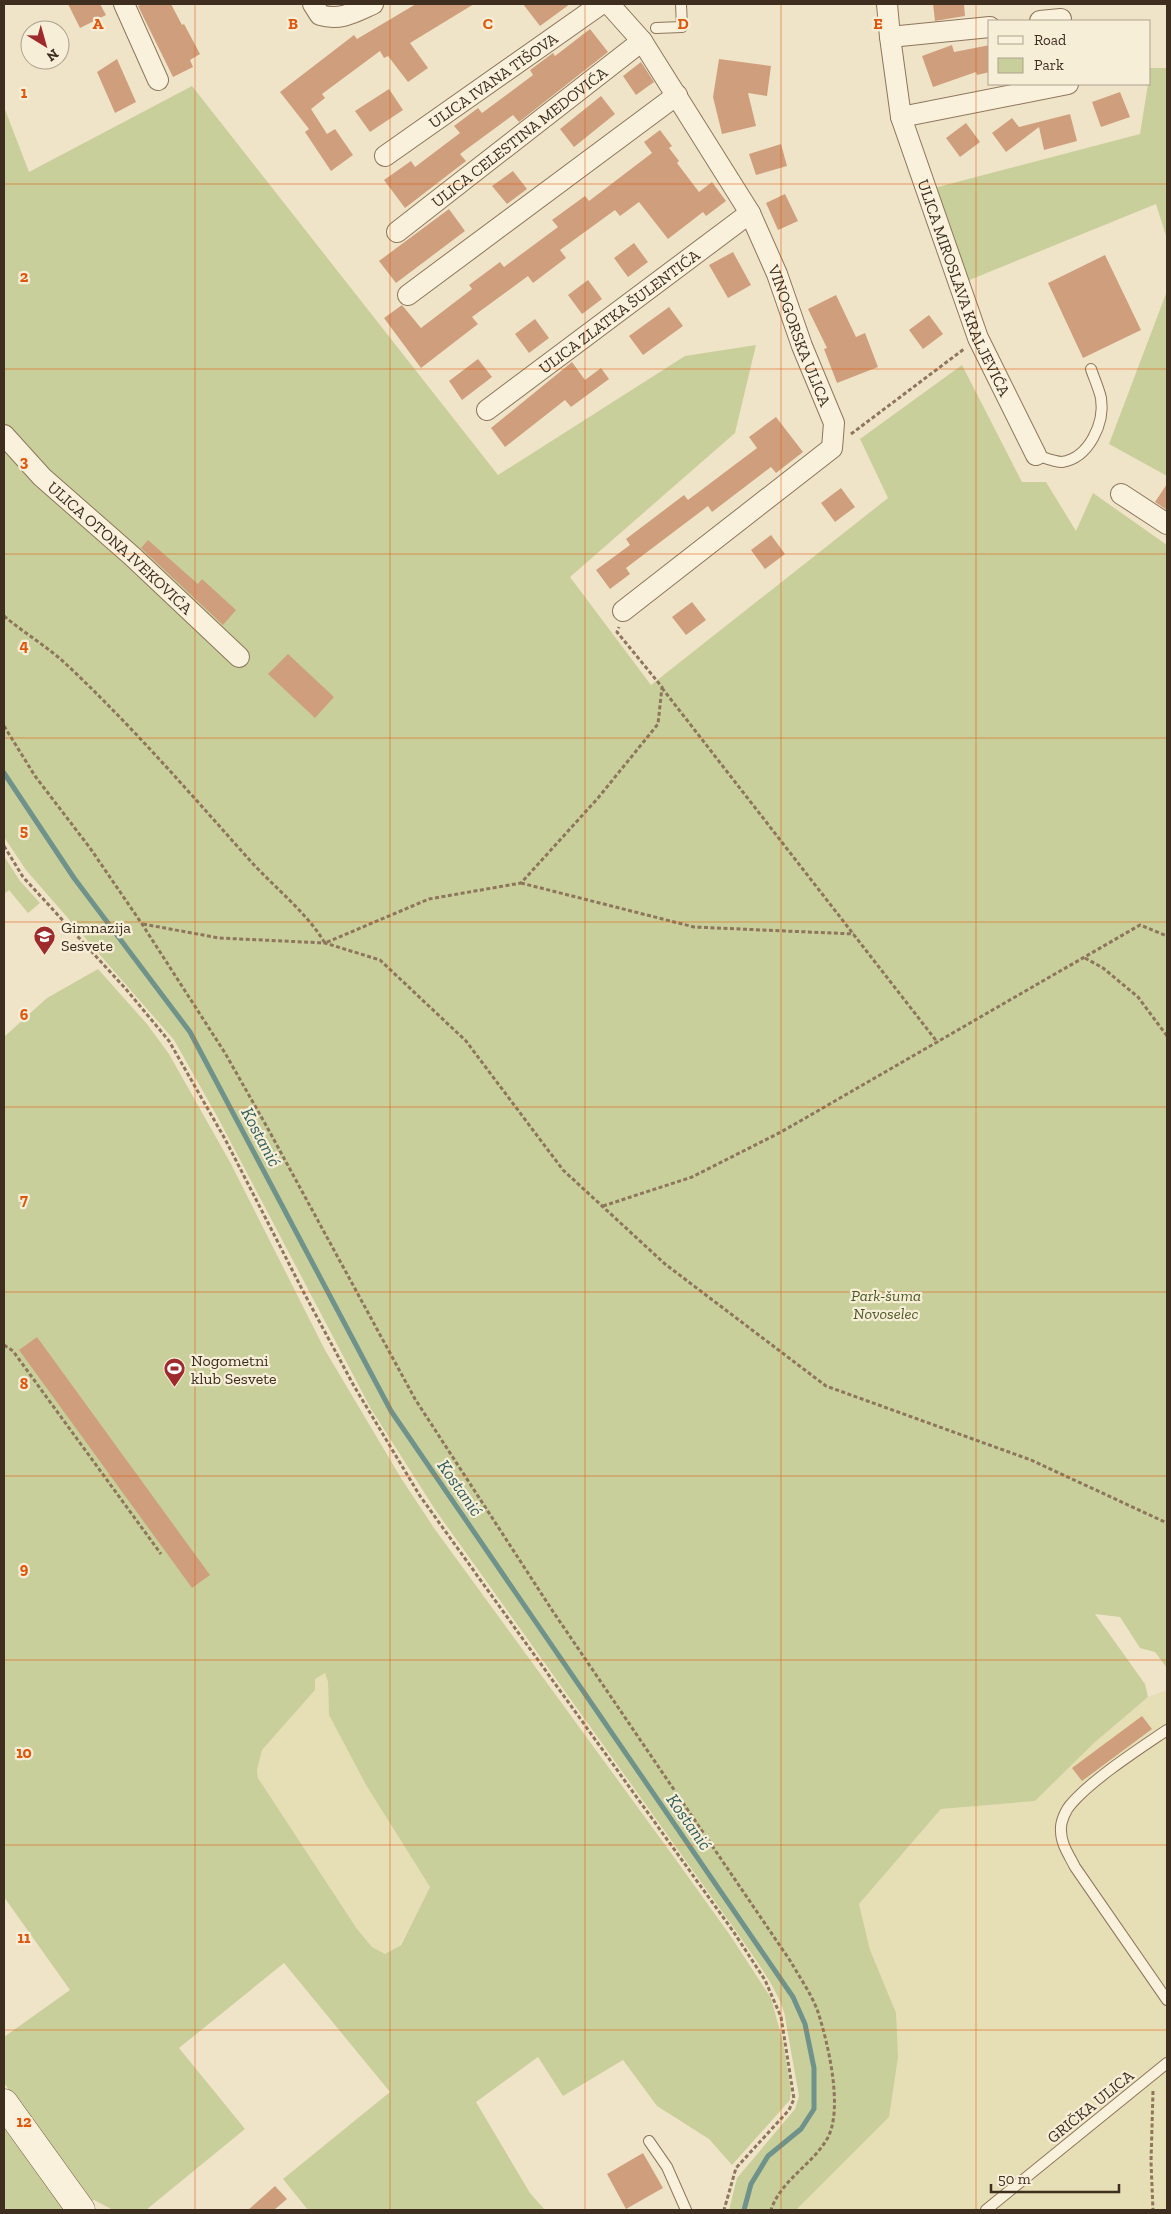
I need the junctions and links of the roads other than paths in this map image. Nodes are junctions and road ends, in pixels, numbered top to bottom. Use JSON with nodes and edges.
{"nodes":[{"id":1,"x":124,"y":4,"type":"edge"},
{"id":2,"x":373,"y":4,"type":"edge"},
{"id":3,"x":601,"y":4,"type":"edge"},
{"id":4,"x":610,"y":4,"type":"edge"},
{"id":5,"x":682,"y":4,"type":"edge"},
{"id":6,"x":888,"y":4,"type":"edge"},
{"id":7,"x":317,"y":9,"type":"edge"},
{"id":8,"x":1060,"y":19,"type":"dead end"},
{"id":9,"x":1050,"y":20,"type":"edge"},
{"id":10,"x":988,"y":27,"type":"edge"},
{"id":11,"x":649,"y":35,"type":"junction"},
{"id":12,"x":890,"y":37,"type":"junction"},
{"id":13,"x":158,"y":80,"type":"dead end"},
{"id":14,"x":1063,"y":85,"type":"edge"},
{"id":15,"x":677,"y":95,"type":"junction"},
{"id":16,"x":901,"y":117,"type":"junction"},
{"id":17,"x":385,"y":156,"type":"dead end"},
{"id":18,"x":750,"y":213,"type":"junction"},
{"id":19,"x":397,"y":232,"type":"dead end"},
{"id":20,"x":408,"y":295,"type":"dead end"},
{"id":21,"x":1091,"y":369,"type":"dead end"},
{"id":22,"x":487,"y":410,"type":"dead end"},
{"id":23,"x":4,"y":436,"type":"edge"},
{"id":24,"x":1036,"y":455,"type":"joint"},
{"id":25,"x":1121,"y":494,"type":"dead end"},
{"id":26,"x":1167,"y":524,"type":"edge"},
{"id":27,"x":623,"y":611,"type":"road end"},
{"id":28,"x":239,"y":657,"type":"dead end"},
{"id":29,"x":1167,"y":1730,"type":"edge"},
{"id":30,"x":1167,"y":2000,"type":"edge"},
{"id":31,"x":1167,"y":2063,"type":"edge"},
{"id":32,"x":4,"y":2103,"type":"edge"},
{"id":33,"x":649,"y":2141,"type":"dead end"},
{"id":34,"x":81,"y":2210,"type":"edge"},
{"id":35,"x":686,"y":2210,"type":"edge"},
{"id":36,"x":986,"y":2210,"type":"edge"}],
"edges":[{"from":1,"to":13,"type":"street"},
{"from":2,"to":7,"type":"street"},
{"from":3,"to":17,"type":"street","name":"ULICA IVANA TIŠOVA"},
{"from":4,"to":11,"type":"street","name":"VINOGORSKA ULICA"},
{"from":5,"to":11,"type":"lane"},
{"from":6,"to":12,"type":"street","name":"ULICA MIROSLAVA KRALJEVIĆA"},
{"from":8,"to":9,"type":"street"},
{"from":10,"to":12,"type":"street"},
{"from":11,"to":15,"type":"street","name":"VINOGORSKA ULICA"},
{"from":11,"to":19,"type":"street","name":"ULICA CELESTINA MEDOVIĆA"},
{"from":12,"to":16,"type":"street","name":"ULICA MIROSLAVA KRALJEVIĆA"},
{"from":14,"to":16,"type":"street"},
{"from":15,"to":18,"type":"street","name":"VINOGORSKA ULICA"},
{"from":15,"to":20,"type":"street"},
{"from":16,"to":24,"type":"street","name":"ULICA MIROSLAVA KRALJEVIĆA"},
{"from":18,"to":22,"type":"street","name":"ULICA ZLATKA ŠULENTIĆA"},
{"from":18,"to":27,"type":"street","name":"VINOGORSKA ULICA"},
{"from":21,"to":24,"type":"lane"},
{"from":23,"to":28,"type":"street","name":"ULICA OTONA IVEKOVIĆA"},
{"from":25,"to":26,"type":"street"},
{"from":29,"to":30,"type":"lane"},
{"from":31,"to":36,"type":"lane","name":"GRIČKA ULICA"},
{"from":32,"to":34,"type":"main road"},
{"from":33,"to":35,"type":"lane"}]}
